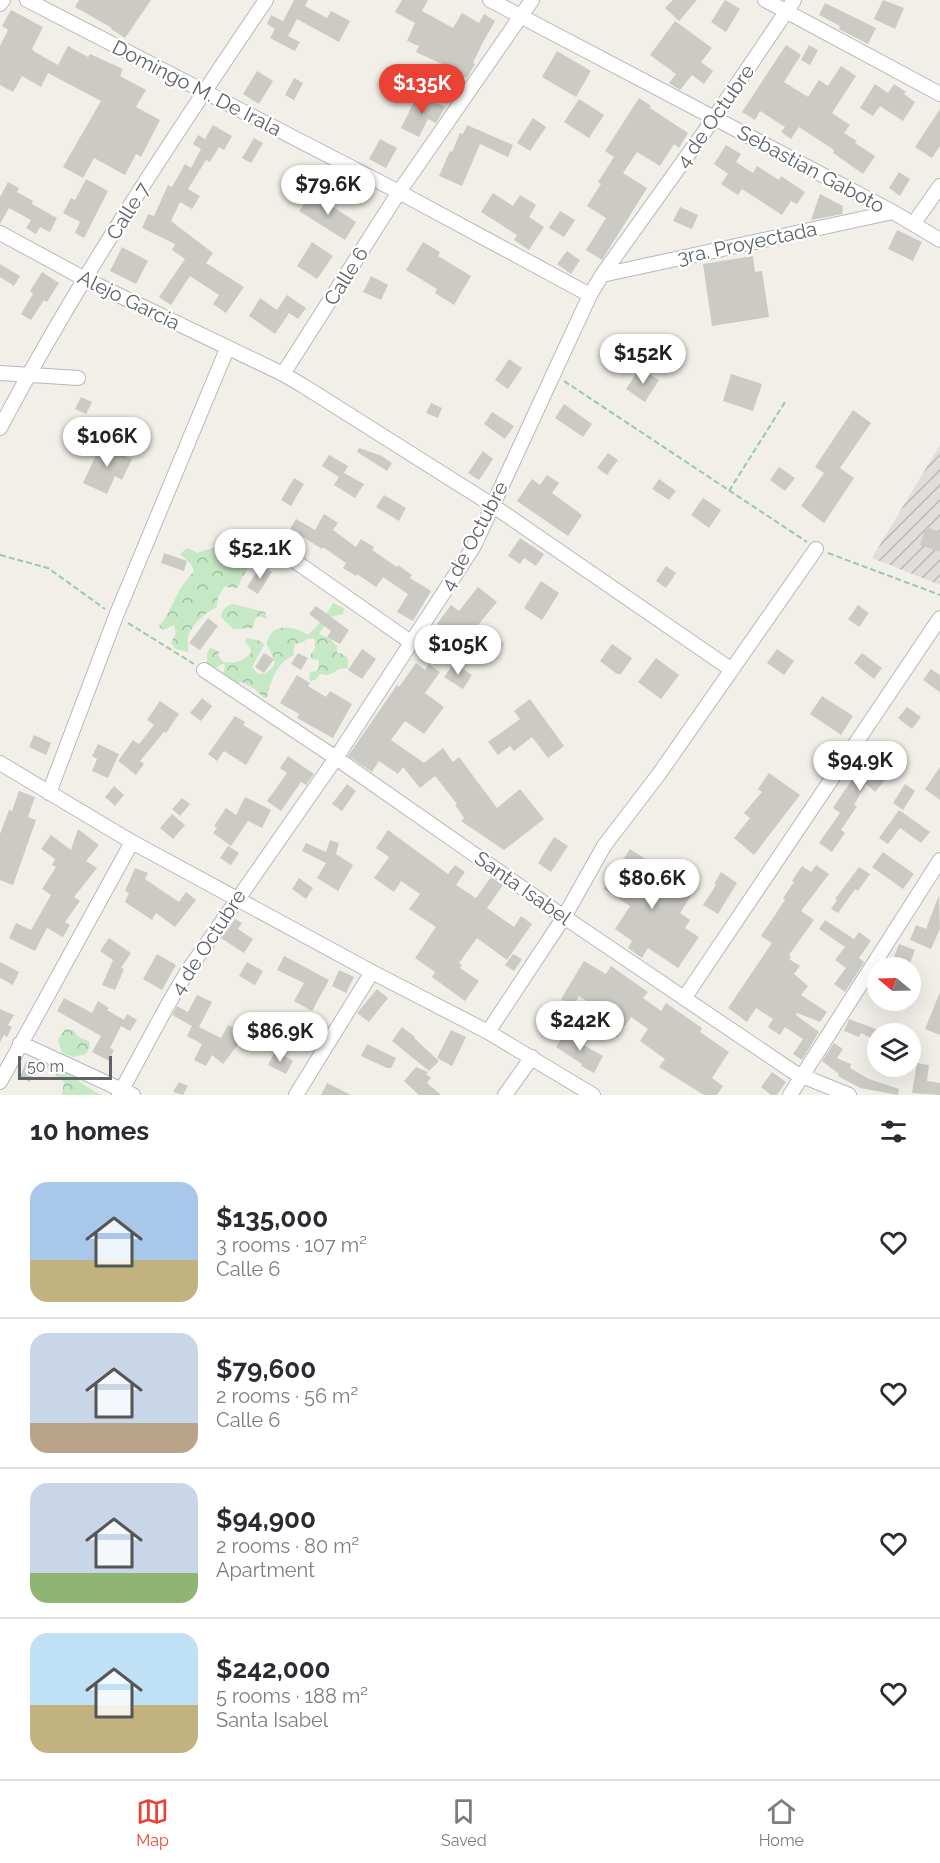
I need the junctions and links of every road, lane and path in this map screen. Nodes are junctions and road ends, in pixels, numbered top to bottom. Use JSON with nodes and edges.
{"nodes":[{"id":1,"x":3,"y":0,"type":"edge"},
{"id":2,"x":27,"y":0,"type":"edge"},
{"id":3,"x":266,"y":0,"type":"edge"},
{"id":4,"x":490,"y":0,"type":"edge"},
{"id":5,"x":532,"y":0,"type":"edge"},
{"id":6,"x":765,"y":0,"type":"edge"},
{"id":7,"x":0,"y":4,"type":"edge"},
{"id":8,"x":791,"y":6,"type":"edge"},
{"id":9,"x":521,"y":16,"type":"junction"},
{"id":10,"x":204,"y":91,"type":"junction"},
{"id":11,"x":940,"y":94,"type":"edge"},
{"id":12,"x":715,"y":117,"type":"junction"},
{"id":13,"x":940,"y":186,"type":"edge"},
{"id":14,"x":399,"y":192,"type":"junction"},
{"id":15,"x":893,"y":212,"type":"junction"},
{"id":16,"x":914,"y":223,"type":"junction"},
{"id":17,"x":0,"y":233,"type":"edge"},
{"id":18,"x":940,"y":240,"type":"edge"},
{"id":19,"x":602,"y":275,"type":"junction"},
{"id":20,"x":85,"y":279,"type":"junction"},
{"id":21,"x":590,"y":295,"type":"junction"},
{"id":22,"x":227,"y":349,"type":"junction"},
{"id":23,"x":0,"y":373,"type":"edge"},
{"id":24,"x":28,"y":374,"type":"junction"},
{"id":25,"x":284,"y":374,"type":"junction"},
{"id":26,"x":554,"y":374,"type":"junction"},
{"id":27,"x":78,"y":378,"type":"dead end"},
{"id":28,"x":785,"y":402,"type":"dead end"},
{"id":29,"x":0,"y":428,"type":"edge"},
{"id":30,"x":729,"y":491,"type":"junction"},
{"id":31,"x":492,"y":505,"type":"junction"},
{"id":32,"x":816,"y":549,"type":"junction"},
{"id":33,"x":282,"y":552,"type":"dead end"},
{"id":34,"x":940,"y":595,"type":"edge"},
{"id":35,"x":940,"y":618,"type":"edge"},
{"id":36,"x":412,"y":643,"type":"junction"},
{"id":37,"x":204,"y":670,"type":"dead end"},
{"id":38,"x":732,"y":670,"type":"junction"},
{"id":39,"x":336,"y":758,"type":"junction"},
{"id":40,"x":0,"y":763,"type":"edge"},
{"id":41,"x":49,"y":793,"type":"junction"},
{"id":42,"x":132,"y":842,"type":"junction"},
{"id":43,"x":940,"y":860,"type":"edge"},
{"id":44,"x":236,"y":899,"type":"junction"},
{"id":45,"x":564,"y":917,"type":"junction"},
{"id":46,"x":372,"y":972,"type":"junction"},
{"id":47,"x":685,"y":997,"type":"junction"},
{"id":48,"x":488,"y":1032,"type":"junction"},
{"id":49,"x":20,"y":1043,"type":"junction"},
{"id":50,"x":532,"y":1058,"type":"junction"},
{"id":51,"x":803,"y":1077,"type":"junction"},
{"id":52,"x":0,"y":1082,"type":"edge"},
{"id":53,"x":125,"y":1093,"type":"edge"},
{"id":54,"x":296,"y":1095,"type":"edge"},
{"id":55,"x":505,"y":1095,"type":"edge"},
{"id":56,"x":593,"y":1095,"type":"edge"},
{"id":57,"x":790,"y":1095,"type":"edge"},
{"id":58,"x":849,"y":1095,"type":"edge"}],
"edges":[{"from":1,"to":7,"type":"street"},
{"from":2,"to":10,"type":"street","name":"Domingo M. De Irala"},
{"from":3,"to":10,"type":"street","name":"Calle 7"},
{"from":4,"to":9,"type":"street","name":"Sebastian Gaboto"},
{"from":5,"to":9,"type":"street","name":"Calle 6"},
{"from":6,"to":8,"type":"street"},
{"from":8,"to":11,"type":"street"},
{"from":8,"to":12,"type":"street","name":"4 de Octubre"},
{"from":9,"to":12,"type":"street","name":"Sebastian Gaboto"},
{"from":9,"to":14,"type":"street","name":"Calle 6"},
{"from":10,"to":14,"type":"street","name":"Domingo M. De Irala"},
{"from":10,"to":20,"type":"street","name":"Calle 7"},
{"from":12,"to":15,"type":"street","name":"Sebastian Gaboto"},
{"from":12,"to":19,"type":"street","name":"4 de Octubre"},
{"from":13,"to":16,"type":"street"},
{"from":14,"to":21,"type":"street","name":"Domingo M. De Irala"},
{"from":14,"to":25,"type":"street","name":"Calle 6"},
{"from":15,"to":16,"type":"street","name":"Sebastian Gaboto"},
{"from":15,"to":19,"type":"street","name":"3ra. Proyectada"},
{"from":16,"to":18,"type":"street","name":"Sebastian Gaboto"},
{"from":17,"to":20,"type":"street","name":"Alejo Garcia"},
{"from":19,"to":21,"type":"street","name":"4 de Octubre"},
{"from":20,"to":22,"type":"street","name":"Alejo Garcia"},
{"from":20,"to":24,"type":"street","name":"Calle 7"},
{"from":21,"to":26,"type":"street","name":"4 de Octubre"},
{"from":22,"to":25,"type":"street","name":"Alejo Garcia"},
{"from":22,"to":41,"type":"street"},
{"from":23,"to":24,"type":"street"},
{"from":24,"to":27,"type":"street"},
{"from":24,"to":29,"type":"street","name":"Calle 7"},
{"from":25,"to":31,"type":"street","name":"Alejo Garcia"},
{"from":26,"to":30,"type":"path"},
{"from":26,"to":31,"type":"street","name":"4 de Octubre"},
{"from":28,"to":30,"type":"path"},
{"from":30,"to":32,"type":"path"},
{"from":31,"to":36,"type":"street","name":"4 de Octubre"},
{"from":31,"to":38,"type":"street","name":"Alejo Garcia"},
{"from":32,"to":34,"type":"path"},
{"from":32,"to":38,"type":"street"},
{"from":33,"to":36,"type":"street"},
{"from":35,"to":47,"type":"street"},
{"from":36,"to":39,"type":"street","name":"4 de Octubre"},
{"from":37,"to":39,"type":"street","name":"Santa Isabel"},
{"from":38,"to":45,"type":"street"},
{"from":39,"to":44,"type":"street","name":"4 de Octubre"},
{"from":39,"to":45,"type":"street","name":"Santa Isabel"},
{"from":40,"to":41,"type":"street"},
{"from":41,"to":42,"type":"street"},
{"from":42,"to":44,"type":"street"},
{"from":42,"to":49,"type":"street"},
{"from":43,"to":51,"type":"street"},
{"from":44,"to":46,"type":"street"},
{"from":44,"to":53,"type":"street","name":"4 de Octubre"},
{"from":45,"to":47,"type":"street","name":"Santa Isabel"},
{"from":45,"to":48,"type":"street"},
{"from":46,"to":48,"type":"street"},
{"from":46,"to":54,"type":"street"},
{"from":47,"to":51,"type":"street","name":"Santa Isabel"},
{"from":48,"to":50,"type":"street"},
{"from":49,"to":52,"type":"street"},
{"from":49,"to":53,"type":"street"},
{"from":50,"to":55,"type":"street"},
{"from":50,"to":56,"type":"street"},
{"from":51,"to":57,"type":"street"},
{"from":51,"to":58,"type":"street","name":"Santa Isabel"}]}
